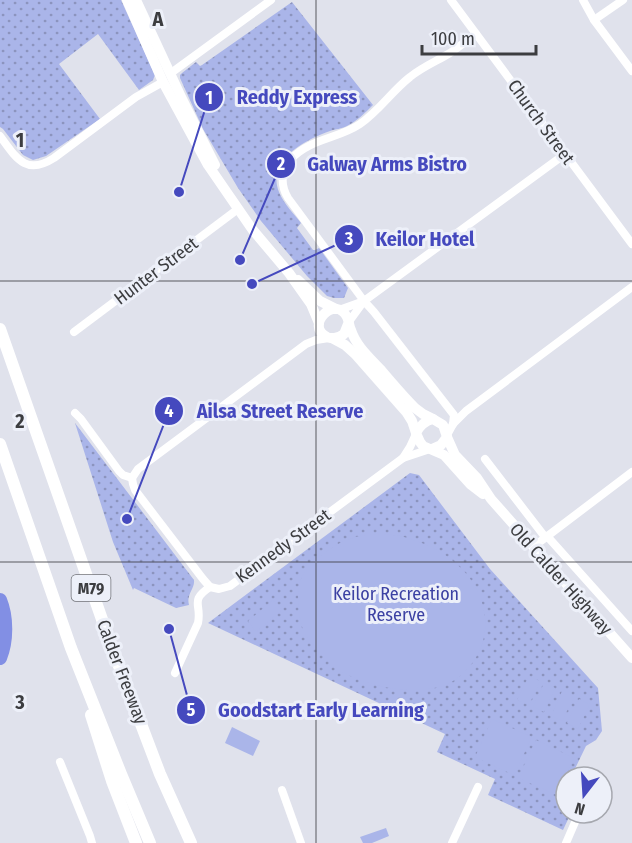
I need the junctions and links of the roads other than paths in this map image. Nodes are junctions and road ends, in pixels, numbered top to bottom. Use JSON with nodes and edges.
{"nodes":[{"id":1,"x":127,"y":0,"type":"edge"},
{"id":2,"x":136,"y":0,"type":"edge"},
{"id":3,"x":271,"y":0,"type":"edge"},
{"id":4,"x":451,"y":0,"type":"edge"},
{"id":5,"x":583,"y":0,"type":"edge"},
{"id":6,"x":623,"y":0,"type":"edge"},
{"id":7,"x":594,"y":20,"type":"junction"},
{"id":8,"x":476,"y":34,"type":"junction"},
{"id":9,"x":632,"y":71,"type":"edge"},
{"id":10,"x":167,"y":77,"type":"junction"},
{"id":11,"x":0,"y":136,"type":"edge"},
{"id":12,"x":565,"y":154,"type":"junction"},
{"id":13,"x":238,"y":209,"type":"junction"},
{"id":14,"x":632,"y":244,"type":"edge"},
{"id":15,"x":289,"y":273,"type":"junction"},
{"id":16,"x":632,"y":287,"type":"edge"},
{"id":17,"x":364,"y":301,"type":"junction"},
{"id":18,"x":337,"y":309,"type":"junction"},
{"id":19,"x":319,"y":324,"type":"junction"},
{"id":20,"x":348,"y":324,"type":"junction"},
{"id":21,"x":0,"y":329,"type":"edge"},
{"id":22,"x":74,"y":332,"type":"dead end"},
{"id":23,"x":330,"y":338,"type":"junction"},
{"id":24,"x":306,"y":344,"type":"junction"},
{"id":25,"x":75,"y":413,"type":"dead end"},
{"id":26,"x":435,"y":419,"type":"junction"},
{"id":27,"x":454,"y":419,"type":"junction"},
{"id":28,"x":416,"y":434,"type":"junction"},
{"id":29,"x":447,"y":436,"type":"junction"},
{"id":30,"x":0,"y":444,"type":"edge"},
{"id":31,"x":431,"y":449,"type":"junction"},
{"id":32,"x":403,"y":458,"type":"junction"},
{"id":33,"x":485,"y":459,"type":"dead end"},
{"id":34,"x":632,"y":472,"type":"edge"},
{"id":35,"x":132,"y":478,"type":"junction"},
{"id":36,"x":491,"y":500,"type":"junction"},
{"id":37,"x":546,"y":536,"type":"junction"},
{"id":38,"x":533,"y":547,"type":"junction"},
{"id":39,"x":210,"y":586,"type":"junction"},
{"id":40,"x":632,"y":631,"type":"edge"},
{"id":41,"x":71,"y":648,"type":"junction"},
{"id":42,"x":632,"y":658,"type":"edge"},
{"id":43,"x":175,"y":673,"type":"dead end"},
{"id":44,"x":60,"y":762,"type":"dead end"},
{"id":45,"x":478,"y":787,"type":"dead end"},
{"id":46,"x":282,"y":790,"type":"dead end"},
{"id":47,"x":574,"y":825,"type":"edge"},
{"id":48,"x":92,"y":843,"type":"edge"},
{"id":49,"x":136,"y":843,"type":"edge"},
{"id":50,"x":150,"y":843,"type":"edge"},
{"id":51,"x":191,"y":843,"type":"edge"},
{"id":52,"x":301,"y":843,"type":"edge"},
{"id":53,"x":452,"y":843,"type":"edge"},
{"id":54,"x":566,"y":843,"type":"edge"}],
"edges":[{"from":1,"to":10,"type":"main road"},
{"from":2,"to":10,"type":"main road"},
{"from":3,"to":10,"type":"street"},
{"from":4,"to":8,"type":"street","name":"Church Street"},
{"from":5,"to":7,"type":"street"},
{"from":6,"to":7,"type":"street"},
{"from":7,"to":9,"type":"street"},
{"from":8,"to":12,"type":"street","name":"Church Street"},
{"from":8,"to":17,"type":"street"},
{"from":10,"to":11,"type":"street"},
{"from":10,"to":13,"type":"main road"},
{"from":12,"to":14,"type":"street","name":"Church Street"},
{"from":12,"to":17,"type":"street"},
{"from":13,"to":15,"type":"main road"},
{"from":13,"to":22,"type":"street","name":"Hunter Street"},
{"from":15,"to":18,"type":"main road"},
{"from":15,"to":19,"type":"main road"},
{"from":16,"to":27,"type":"street"},
{"from":17,"to":18,"type":"street"},
{"from":17,"to":20,"type":"street"},
{"from":17,"to":27,"type":"street"},
{"from":18,"to":19,"type":"main road"},
{"from":18,"to":20,"type":"main road"},
{"from":19,"to":23,"type":"main road"},
{"from":19,"to":24,"type":"street"},
{"from":20,"to":23,"type":"main road"},
{"from":20,"to":26,"type":"main road"},
{"from":21,"to":51,"type":"highway","name":"Calder Freeway","number":"M79"},
{"from":23,"to":24,"type":"street"},
{"from":23,"to":28,"type":"main road"},
{"from":24,"to":35,"type":"street"},
{"from":25,"to":35,"type":"street"},
{"from":26,"to":27,"type":"street"},
{"from":26,"to":28,"type":"main road"},
{"from":26,"to":29,"type":"main road"},
{"from":27,"to":29,"type":"street"},
{"from":28,"to":31,"type":"main road"},
{"from":28,"to":32,"type":"street","name":"Kennedy Street"},
{"from":29,"to":31,"type":"main road"},
{"from":29,"to":36,"type":"main road","name":"Old Calder Highway"},
{"from":30,"to":41,"type":"highway","name":"Calder Freeway","number":"M79"},
{"from":31,"to":32,"type":"street","name":"Kennedy Street"},
{"from":31,"to":36,"type":"main road","name":"Old Calder Highway"},
{"from":32,"to":39,"type":"street","name":"Kennedy Street"},
{"from":33,"to":37,"type":"street"},
{"from":34,"to":37,"type":"street"},
{"from":35,"to":39,"type":"street"},
{"from":36,"to":38,"type":"main road","name":"Old Calder Highway"},
{"from":37,"to":38,"type":"street"},
{"from":37,"to":40,"type":"street"},
{"from":38,"to":42,"type":"main road","name":"Old Calder Highway"},
{"from":39,"to":43,"type":"street","name":"Kennedy Street"},
{"from":41,"to":49,"type":"highway"},
{"from":41,"to":50,"type":"highway","name":"Calder Freeway","number":"M79"},
{"from":44,"to":48,"type":"street"},
{"from":45,"to":53,"type":"street"},
{"from":46,"to":52,"type":"street"},
{"from":47,"to":54,"type":"street"}]}
